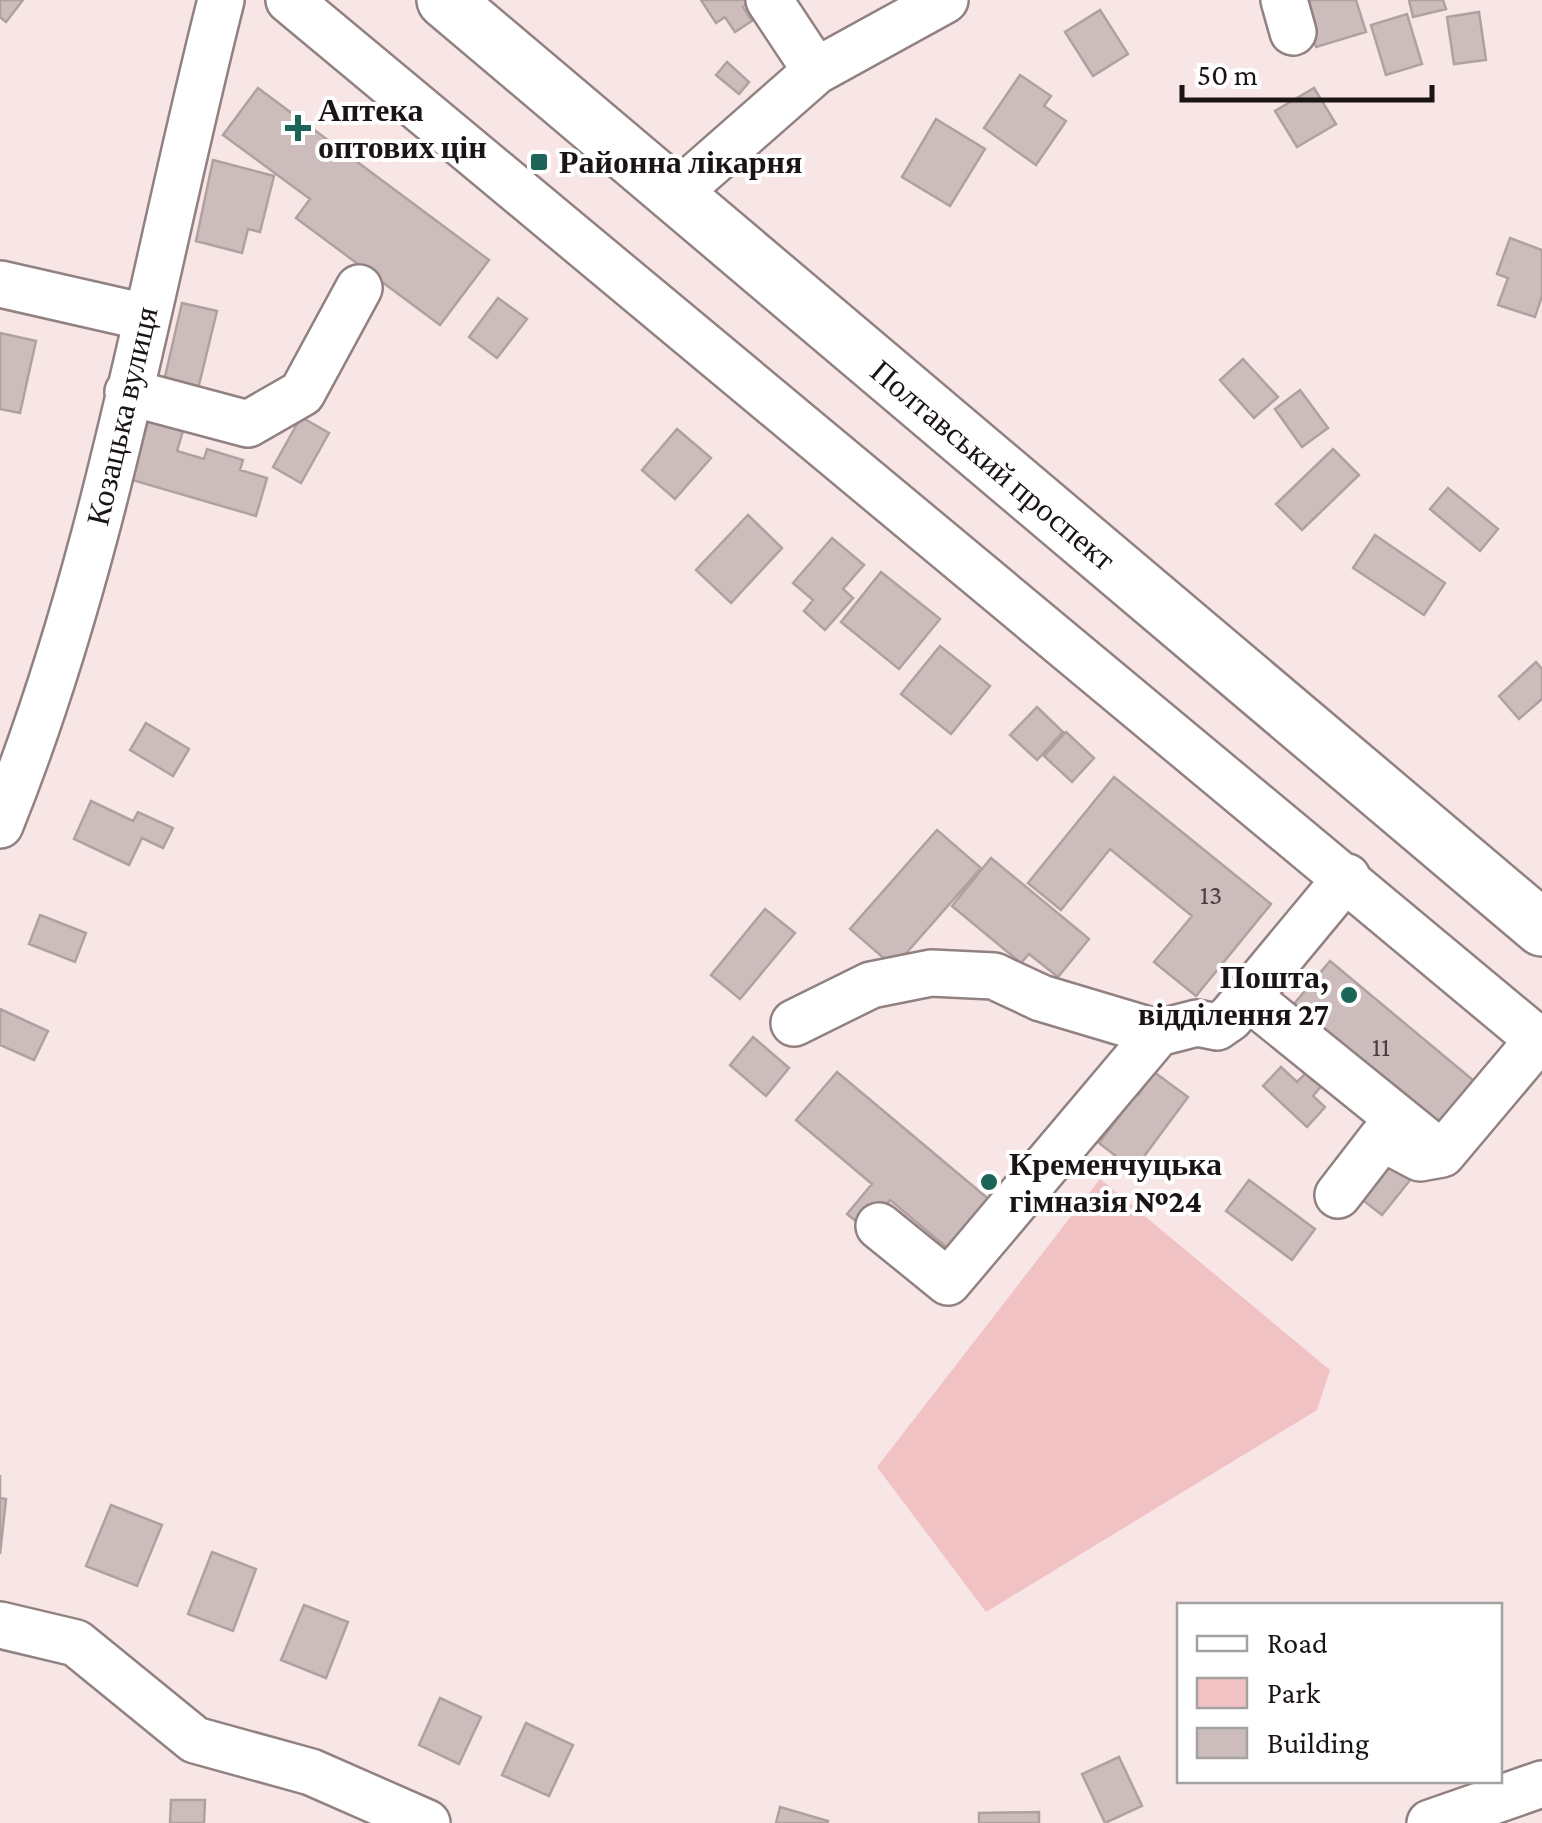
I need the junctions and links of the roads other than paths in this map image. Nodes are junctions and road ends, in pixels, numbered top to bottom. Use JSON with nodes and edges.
{"nodes":[{"id":1,"x":221,"y":0,"type":"edge"},
{"id":2,"x":289,"y":0,"type":"edge"},
{"id":3,"x":445,"y":0,"type":"edge"},
{"id":4,"x":769,"y":0,"type":"edge"},
{"id":5,"x":945,"y":0,"type":"edge"},
{"id":6,"x":816,"y":72,"type":"junction"},
{"id":7,"x":675,"y":195,"type":"junction"},
{"id":8,"x":0,"y":284,"type":"edge"},
{"id":9,"x":359,"y":288,"type":"dead end"},
{"id":10,"x":144,"y":317,"type":"junction"},
{"id":11,"x":128,"y":392,"type":"junction"},
{"id":12,"x":0,"y":824,"type":"edge"},
{"id":13,"x":1347,"y":877,"type":"junction"},
{"id":14,"x":1542,"y":928,"type":"edge"},
{"id":15,"x":1248,"y":997,"type":"junction"},
{"id":16,"x":794,"y":1023,"type":"dead end"},
{"id":17,"x":1158,"y":1033,"type":"junction"},
{"id":18,"x":1540,"y":1041,"type":"edge"},
{"id":19,"x":1442,"y":1154,"type":"junction"},
{"id":20,"x":1338,"y":1195,"type":"dead end"},
{"id":21,"x":879,"y":1226,"type":"dead end"},
{"id":22,"x":0,"y":1625,"type":"edge"},
{"id":23,"x":1542,"y":1784,"type":"edge"},
{"id":24,"x":427,"y":1823,"type":"edge"},
{"id":25,"x":1430,"y":1823,"type":"edge"}],
"edges":[{"from":1,"to":10,"type":"street","name":"Козацька вулиця"},
{"from":2,"to":13,"type":"street"},
{"from":3,"to":7,"type":"highway","name":"Полтавський проспект"},
{"from":4,"to":6,"type":"street"},
{"from":5,"to":6,"type":"street"},
{"from":6,"to":7,"type":"street"},
{"from":7,"to":14,"type":"highway","name":"Полтавський проспект"},
{"from":8,"to":10,"type":"street"},
{"from":9,"to":11,"type":"street"},
{"from":10,"to":11,"type":"street","name":"Козацька вулиця"},
{"from":11,"to":12,"type":"street","name":"Козацька вулиця"},
{"from":13,"to":15,"type":"street"},
{"from":13,"to":18,"type":"street"},
{"from":15,"to":17,"type":"street"},
{"from":15,"to":19,"type":"street"},
{"from":16,"to":17,"type":"street"},
{"from":17,"to":21,"type":"street"},
{"from":18,"to":19,"type":"street"},
{"from":19,"to":20,"type":"street"},
{"from":22,"to":24,"type":"street"},
{"from":23,"to":25,"type":"street"}]}
